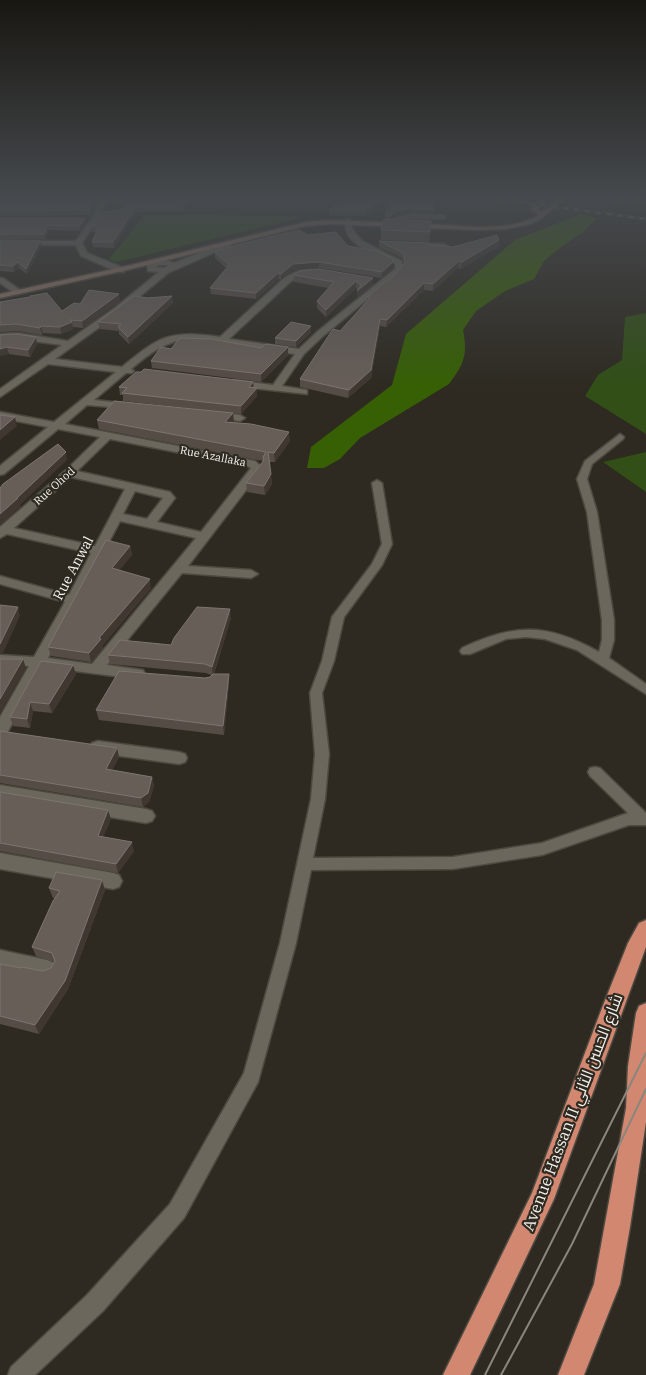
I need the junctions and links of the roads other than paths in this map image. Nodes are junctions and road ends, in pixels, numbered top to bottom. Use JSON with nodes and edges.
{"nodes":[{"id":1,"x":101,"y":261,"type":"edge"},
{"id":2,"x":153,"y":261,"type":"joint"},
{"id":3,"x":154,"y":261,"type":"edge"},
{"id":4,"x":185,"y":261,"type":"edge"},
{"id":5,"x":395,"y":261,"type":"edge"},
{"id":6,"x":174,"y":266,"type":"junction"},
{"id":7,"x":118,"y":268,"type":"junction"},
{"id":8,"x":165,"y":271,"type":"junction"},
{"id":9,"x":319,"y":272,"type":"edge"},
{"id":10,"x":0,"y":280,"type":"edge"},
{"id":11,"x":17,"y":291,"type":"junction"},
{"id":12,"x":0,"y":292,"type":"edge"},
{"id":13,"x":0,"y":296,"type":"edge"},
{"id":14,"x":0,"y":338,"type":"edge"},
{"id":15,"x":221,"y":341,"type":"junction"},
{"id":16,"x":70,"y":344,"type":"junction"},
{"id":17,"x":301,"y":352,"type":"junction"},
{"id":18,"x":48,"y":361,"type":"junction"},
{"id":19,"x":124,"y":371,"type":"junction"},
{"id":20,"x":143,"y":373,"type":"edge"},
{"id":21,"x":219,"y":382,"type":"edge"},
{"id":22,"x":276,"y":388,"type":"junction"},
{"id":23,"x":304,"y":392,"type":"dead end"},
{"id":24,"x":0,"y":394,"type":"edge"},
{"id":25,"x":86,"y":402,"type":"junction"},
{"id":26,"x":144,"y":408,"type":"edge"},
{"id":27,"x":202,"y":414,"type":"edge"},
{"id":28,"x":0,"y":415,"type":"edge"},
{"id":29,"x":240,"y":418,"type":"dead end"},
{"id":30,"x":56,"y":426,"type":"junction"},
{"id":31,"x":107,"y":436,"type":"junction"},
{"id":32,"x":620,"y":438,"type":"dead end"},
{"id":33,"x":0,"y":472,"type":"edge"},
{"id":34,"x":69,"y":473,"type":"junction"},
{"id":35,"x":377,"y":483,"type":"dead end"},
{"id":36,"x":132,"y":486,"type":"junction"},
{"id":37,"x":116,"y":516,"type":"junction"},
{"id":38,"x":150,"y":523,"type":"junction"},
{"id":39,"x":2,"y":532,"type":"edge"},
{"id":40,"x":204,"y":536,"type":"junction"},
{"id":41,"x":99,"y":551,"type":"junction"},
{"id":42,"x":179,"y":569,"type":"junction"},
{"id":43,"x":251,"y":574,"type":"dead end"},
{"id":44,"x":6,"y":582,"type":"edge"},
{"id":45,"x":0,"y":592,"type":"edge"},
{"id":46,"x":73,"y":600,"type":"junction"},
{"id":47,"x":466,"y":651,"type":"dead end"},
{"id":48,"x":603,"y":659,"type":"junction"},
{"id":49,"x":0,"y":660,"type":"edge"},
{"id":50,"x":38,"y":662,"type":"junction"},
{"id":51,"x":95,"y":670,"type":"junction"},
{"id":52,"x":154,"y":675,"type":"edge"},
{"id":53,"x":646,"y":690,"type":"edge"},
{"id":54,"x":0,"y":731,"type":"edge"},
{"id":55,"x":19,"y":735,"type":"edge"},
{"id":56,"x":85,"y":744,"type":"edge"},
{"id":57,"x":179,"y":758,"type":"dead end"},
{"id":58,"x":595,"y":772,"type":"dead end"},
{"id":59,"x":0,"y":792,"type":"edge"},
{"id":60,"x":146,"y":816,"type":"dead end"},
{"id":61,"x":645,"y":819,"type":"edge"},
{"id":62,"x":0,"y":861,"type":"edge"},
{"id":63,"x":305,"y":864,"type":"junction"},
{"id":64,"x":113,"y":881,"type":"dead end"},
{"id":65,"x":646,"y":929,"type":"edge"},
{"id":66,"x":0,"y":959,"type":"edge"},
{"id":67,"x":47,"y":969,"type":"edge"},
{"id":68,"x":646,"y":1013,"type":"edge"},
{"id":69,"x":19,"y":1375,"type":"edge"},
{"id":70,"x":456,"y":1375,"type":"edge"},
{"id":71,"x":571,"y":1375,"type":"edge"}],
"edges":[{"from":1,"to":7,"type":"street"},
{"from":2,"to":7,"type":"main road"},
{"from":2,"to":8,"type":"street"},
{"from":3,"to":6,"type":"street"},
{"from":4,"to":6,"type":"street"},
{"from":5,"to":17,"type":"street"},
{"from":6,"to":8,"type":"street"},
{"from":7,"to":11,"type":"main road"},
{"from":8,"to":16,"type":"street"},
{"from":9,"to":15,"type":"street"},
{"from":10,"to":11,"type":"street"},
{"from":11,"to":12,"type":"main road"},
{"from":11,"to":13,"type":"main road"},
{"from":14,"to":16,"type":"street"},
{"from":15,"to":17,"type":"street"},
{"from":15,"to":19,"type":"street"},
{"from":16,"to":18,"type":"street"},
{"from":17,"to":22,"type":"street"},
{"from":18,"to":19,"type":"street"},
{"from":18,"to":24,"type":"street"},
{"from":19,"to":20,"type":"street"},
{"from":19,"to":25,"type":"street"},
{"from":21,"to":22,"type":"street"},
{"from":22,"to":23,"type":"street"},
{"from":25,"to":26,"type":"street"},
{"from":25,"to":30,"type":"street"},
{"from":27,"to":29,"type":"street"},
{"from":28,"to":30,"type":"street","name":"Rue Azallaka"},
{"from":30,"to":31,"type":"street","name":"Rue Azallaka"},
{"from":30,"to":33,"type":"street"},
{"from":31,"to":34,"type":"street","name":"Rue Ohod"},
{"from":31,"to":40,"type":"street","name":"Rue Azallaka"},
{"from":32,"to":48,"type":"lane"},
{"from":34,"to":36,"type":"street"},
{"from":34,"to":39,"type":"street","name":"Rue Ohod"},
{"from":35,"to":63,"type":"lane"},
{"from":36,"to":37,"type":"street","name":"Rue Anwal"},
{"from":36,"to":38,"type":"street"},
{"from":37,"to":38,"type":"street"},
{"from":37,"to":41,"type":"street","name":"Rue Anwal"},
{"from":38,"to":40,"type":"street"},
{"from":39,"to":41,"type":"street"},
{"from":40,"to":42,"type":"street","name":"Rue Azallaka"},
{"from":41,"to":46,"type":"street","name":"Rue Anwal"},
{"from":42,"to":43,"type":"street"},
{"from":42,"to":51,"type":"street","name":"Rue Azallaka"},
{"from":44,"to":45,"type":"street"},
{"from":44,"to":46,"type":"street"},
{"from":46,"to":50,"type":"street","name":"Rue Anwal"},
{"from":47,"to":48,"type":"lane"},
{"from":48,"to":53,"type":"lane"},
{"from":49,"to":50,"type":"street"},
{"from":50,"to":51,"type":"street"},
{"from":50,"to":54,"type":"street","name":"Rue Anwal"},
{"from":51,"to":52,"type":"street"},
{"from":54,"to":55,"type":"street"},
{"from":56,"to":57,"type":"street"},
{"from":58,"to":61,"type":"lane"},
{"from":59,"to":60,"type":"street"},
{"from":61,"to":63,"type":"lane"},
{"from":62,"to":64,"type":"street"},
{"from":63,"to":69,"type":"lane"},
{"from":65,"to":70,"type":"highway","name":"Avenue Hassan II شارع الحسن الثاني"},
{"from":66,"to":67,"type":"street"},
{"from":68,"to":71,"type":"highway"}]}
